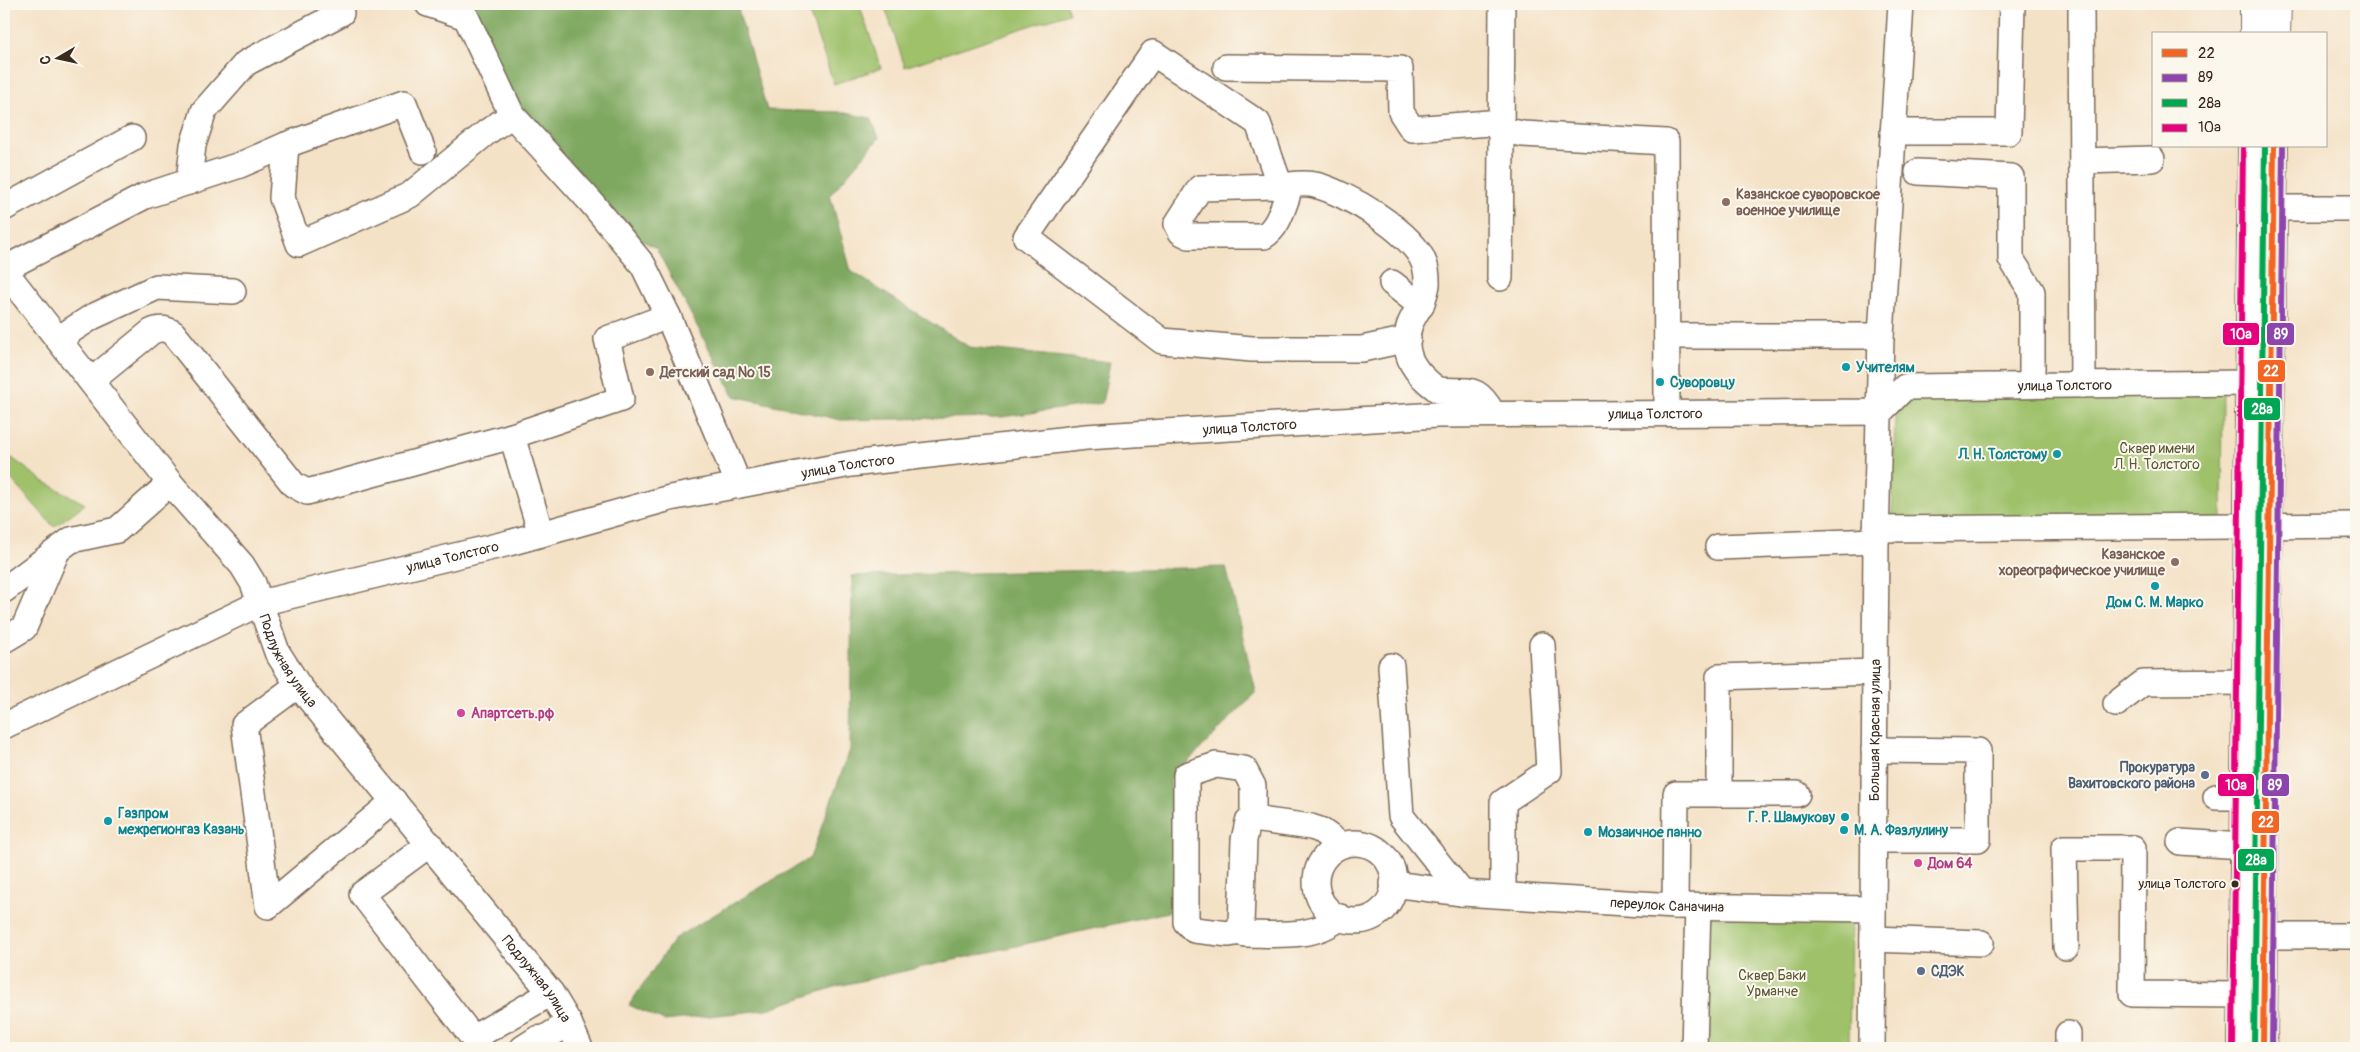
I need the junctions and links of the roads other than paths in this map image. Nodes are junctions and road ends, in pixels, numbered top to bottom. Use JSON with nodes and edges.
{"nodes":[{"id":1,"x":428,"y":4,"type":"edge"},
{"id":2,"x":1502,"y":4,"type":"edge"},
{"id":3,"x":1901,"y":4,"type":"edge"},
{"id":4,"x":2012,"y":4,"type":"edge"},
{"id":5,"x":2081,"y":4,"type":"edge"},
{"id":6,"x":2254,"y":4,"type":"edge"},
{"id":7,"x":2276,"y":4,"type":"edge"},
{"id":8,"x":342,"y":13,"type":"dead end"},
{"id":9,"x":2254,"y":32,"type":"edge"},
{"id":10,"x":2276,"y":32,"type":"edge"},
{"id":11,"x":1226,"y":67,"type":"dead end"},
{"id":12,"x":512,"y":115,"type":"junction"},
{"id":13,"x":1502,"y":130,"type":"junction"},
{"id":14,"x":1893,"y":132,"type":"junction"},
{"id":15,"x":132,"y":138,"type":"dead end"},
{"id":16,"x":286,"y":145,"type":"junction"},
{"id":17,"x":2252,"y":148,"type":"edge"},
{"id":18,"x":2274,"y":148,"type":"edge"},
{"id":19,"x":423,"y":151,"type":"dead end"},
{"id":20,"x":2152,"y":159,"type":"dead end"},
{"id":21,"x":2082,"y":161,"type":"junction"},
{"id":22,"x":1918,"y":172,"type":"dead end"},
{"id":23,"x":189,"y":182,"type":"junction"},
{"id":24,"x":4,"y":208,"type":"edge"},
{"id":25,"x":2273,"y":208,"type":"junction"},
{"id":26,"x":2356,"y":208,"type":"edge"},
{"id":27,"x":4,"y":269,"type":"edge"},
{"id":28,"x":1500,"y":278,"type":"dead end"},
{"id":29,"x":1392,"y":283,"type":"dead end"},
{"id":30,"x":233,"y":291,"type":"dead end"},
{"id":31,"x":1420,"y":306,"type":"junction"},
{"id":32,"x":668,"y":316,"type":"junction"},
{"id":33,"x":1361,"y":328,"type":"dead end"},
{"id":34,"x":1667,"y":336,"type":"junction"},
{"id":35,"x":1881,"y":336,"type":"junction"},
{"id":36,"x":58,"y":339,"type":"junction"},
{"id":37,"x":1408,"y":339,"type":"junction"},
{"id":38,"x":1383,"y":344,"type":"junction"},
{"id":39,"x":91,"y":380,"type":"junction"},
{"id":40,"x":2248,"y":383,"type":"junction"},
{"id":41,"x":2032,"y":385,"type":"junction"},
{"id":42,"x":2083,"y":385,"type":"junction"},
{"id":43,"x":1880,"y":412,"type":"junction"},
{"id":44,"x":1667,"y":413,"type":"junction"},
{"id":45,"x":1493,"y":414,"type":"junction"},
{"id":46,"x":512,"y":436,"type":"junction"},
{"id":47,"x":170,"y":483,"type":"junction"},
{"id":48,"x":739,"y":485,"type":"junction"},
{"id":49,"x":2356,"y":524,"type":"edge"},
{"id":50,"x":2258,"y":525,"type":"junction"},
{"id":51,"x":542,"y":534,"type":"junction"},
{"id":52,"x":1876,"y":535,"type":"junction"},
{"id":53,"x":1718,"y":547,"type":"dead end"},
{"id":54,"x":57,"y":551,"type":"junction"},
{"id":55,"x":4,"y":590,"type":"edge"},
{"id":56,"x":260,"y":603,"type":"junction"},
{"id":57,"x":4,"y":640,"type":"edge"},
{"id":58,"x":1542,"y":645,"type":"dead end"},
{"id":59,"x":1391,"y":666,"type":"dead end"},
{"id":60,"x":1875,"y":672,"type":"junction"},
{"id":61,"x":2245,"y":682,"type":"junction"},
{"id":62,"x":298,"y":686,"type":"junction"},
{"id":63,"x":2116,"y":704,"type":"dead end"},
{"id":64,"x":4,"y":726,"type":"edge"},
{"id":65,"x":1874,"y":750,"type":"junction"},
{"id":66,"x":1719,"y":794,"type":"junction"},
{"id":67,"x":1797,"y":794,"type":"dead end"},
{"id":68,"x":2216,"y":797,"type":"dead end"},
{"id":69,"x":2244,"y":797,"type":"junction"},
{"id":70,"x":394,"y":801,"type":"junction"},
{"id":71,"x":1253,"y":819,"type":"junction"},
{"id":72,"x":1873,"y":840,"type":"junction"},
{"id":73,"x":2180,"y":842,"type":"dead end"},
{"id":74,"x":430,"y":844,"type":"junction"},
{"id":75,"x":1341,"y":845,"type":"junction"},
{"id":76,"x":2244,"y":846,"type":"junction"},
{"id":77,"x":1393,"y":884,"type":"junction"},
{"id":78,"x":1462,"y":893,"type":"junction"},
{"id":79,"x":1503,"y":895,"type":"junction"},
{"id":80,"x":1686,"y":906,"type":"junction"},
{"id":81,"x":1873,"y":909,"type":"junction"},
{"id":82,"x":1340,"y":917,"type":"junction"},
{"id":83,"x":1242,"y":932,"type":"junction"},
{"id":84,"x":2264,"y":936,"type":"junction"},
{"id":85,"x":2356,"y":936,"type":"edge"},
{"id":86,"x":1873,"y":939,"type":"junction"},
{"id":87,"x":1981,"y":942,"type":"dead end"},
{"id":88,"x":2066,"y":947,"type":"dead end"},
{"id":89,"x":551,"y":994,"type":"junction"},
{"id":90,"x":2242,"y":995,"type":"junction"},
{"id":91,"x":569,"y":1023,"type":"junction"},
{"id":92,"x":534,"y":1045,"type":"edge"},
{"id":93,"x":580,"y":1048,"type":"edge"},
{"id":94,"x":1694,"y":1048,"type":"edge"},
{"id":95,"x":1872,"y":1048,"type":"edge"},
{"id":96,"x":2242,"y":1048,"type":"edge"},
{"id":97,"x":2263,"y":1048,"type":"edge"}],
"edges":[{"from":1,"to":12,"type":"street"},
{"from":2,"to":13,"type":"street"},
{"from":3,"to":14,"type":"street","name":"Большая Красная улица"},
{"from":4,"to":14,"type":"street"},
{"from":5,"to":21,"type":"street"},
{"from":6,"to":9,"type":"main road"},
{"from":7,"to":10,"type":"main road"},
{"from":8,"to":23,"type":"street"},
{"from":11,"to":13,"type":"street"},
{"from":12,"to":16,"type":"street"},
{"from":12,"to":32,"type":"street"},
{"from":13,"to":28,"type":"street"},
{"from":13,"to":34,"type":"street"},
{"from":14,"to":35,"type":"street","name":"Большая Красная улица"},
{"from":15,"to":24,"type":"street"},
{"from":16,"to":19,"type":"street"},
{"from":16,"to":23,"type":"street"},
{"from":17,"to":40,"type":"main road"},
{"from":18,"to":25,"type":"main road"},
{"from":20,"to":21,"type":"street"},
{"from":21,"to":42,"type":"street"},
{"from":22,"to":41,"type":"street"},
{"from":23,"to":27,"type":"street"},
{"from":25,"to":26,"type":"street"},
{"from":25,"to":50,"type":"main road"},
{"from":27,"to":36,"type":"street","name":"Подлужная улица"},
{"from":29,"to":31,"type":"street"},
{"from":30,"to":36,"type":"street"},
{"from":31,"to":37,"type":"street"},
{"from":31,"to":38,"type":"street"},
{"from":32,"to":46,"type":"street"},
{"from":32,"to":48,"type":"street"},
{"from":33,"to":38,"type":"street"},
{"from":34,"to":35,"type":"street"},
{"from":34,"to":44,"type":"street"},
{"from":35,"to":43,"type":"street","name":"Большая Красная улица"},
{"from":36,"to":39,"type":"street","name":"Подлужная улица"},
{"from":37,"to":38,"type":"street"},
{"from":37,"to":45,"type":"street"},
{"from":39,"to":46,"type":"street"},
{"from":39,"to":47,"type":"street","name":"Подлужная улица"},
{"from":40,"to":42,"type":"street","name":"улица Толстого"},
{"from":40,"to":50,"type":"main road"},
{"from":41,"to":42,"type":"street","name":"улица Толстого"},
{"from":41,"to":43,"type":"street","name":"улица Толстого"},
{"from":43,"to":44,"type":"street","name":"улица Толстого"},
{"from":43,"to":52,"type":"street","name":"Большая Красная улица"},
{"from":44,"to":45,"type":"street","name":"улица Толстого"},
{"from":45,"to":48,"type":"street","name":"улица Толстого"},
{"from":46,"to":51,"type":"street"},
{"from":47,"to":54,"type":"street"},
{"from":47,"to":56,"type":"street","name":"Подлужная улица"},
{"from":48,"to":51,"type":"street","name":"улица Толстого"},
{"from":49,"to":50,"type":"street"},
{"from":50,"to":52,"type":"street"},
{"from":50,"to":61,"type":"main road"},
{"from":50,"to":84,"type":"main road"},
{"from":51,"to":56,"type":"street","name":"улица Толстого"},
{"from":52,"to":53,"type":"street"},
{"from":52,"to":60,"type":"street","name":"Большая Красная улица"},
{"from":54,"to":55,"type":"street"},
{"from":54,"to":57,"type":"street"},
{"from":56,"to":62,"type":"street","name":"Подлужная улица"},
{"from":56,"to":64,"type":"street","name":"улица Толстого"},
{"from":58,"to":79,"type":"street"},
{"from":59,"to":78,"type":"street"},
{"from":60,"to":65,"type":"street","name":"Большая Красная улица"},
{"from":60,"to":66,"type":"street"},
{"from":61,"to":63,"type":"street"},
{"from":61,"to":69,"type":"main road"},
{"from":62,"to":70,"type":"street","name":"Подлужная улица"},
{"from":62,"to":70,"type":"street"},
{"from":65,"to":72,"type":"street","name":"Большая Красная улица"},
{"from":65,"to":72,"type":"street"},
{"from":66,"to":67,"type":"street"},
{"from":66,"to":80,"type":"street"},
{"from":68,"to":69,"type":"street"},
{"from":69,"to":76,"type":"main road"},
{"from":70,"to":74,"type":"street","name":"Подлужная улица"},
{"from":71,"to":75,"type":"street"},
{"from":71,"to":83,"type":"street"},
{"from":71,"to":83,"type":"street"},
{"from":72,"to":81,"type":"street","name":"Большая Красная улица"},
{"from":73,"to":76,"type":"street"},
{"from":74,"to":89,"type":"street","name":"Подлужная улица"},
{"from":74,"to":89,"type":"street"},
{"from":75,"to":77,"type":"street"},
{"from":75,"to":82,"type":"street"},
{"from":76,"to":90,"type":"main road"},
{"from":77,"to":78,"type":"street","name":"переулок Саначина"},
{"from":77,"to":82,"type":"street"},
{"from":78,"to":79,"type":"street","name":"переулок Саначина"},
{"from":79,"to":80,"type":"street","name":"переулок Саначина"},
{"from":80,"to":81,"type":"street","name":"переулок Саначина"},
{"from":80,"to":94,"type":"street"},
{"from":81,"to":86,"type":"street","name":"Большая Красная улица"},
{"from":82,"to":83,"type":"street"},
{"from":84,"to":85,"type":"street"},
{"from":84,"to":97,"type":"main road"},
{"from":86,"to":87,"type":"street"},
{"from":86,"to":95,"type":"street","name":"Большая Красная улица"},
{"from":88,"to":90,"type":"street"},
{"from":89,"to":91,"type":"street","name":"Подлужная улица"},
{"from":90,"to":96,"type":"main road"},
{"from":91,"to":92,"type":"street"},
{"from":91,"to":93,"type":"street","name":"Подлужная улица"}]}
